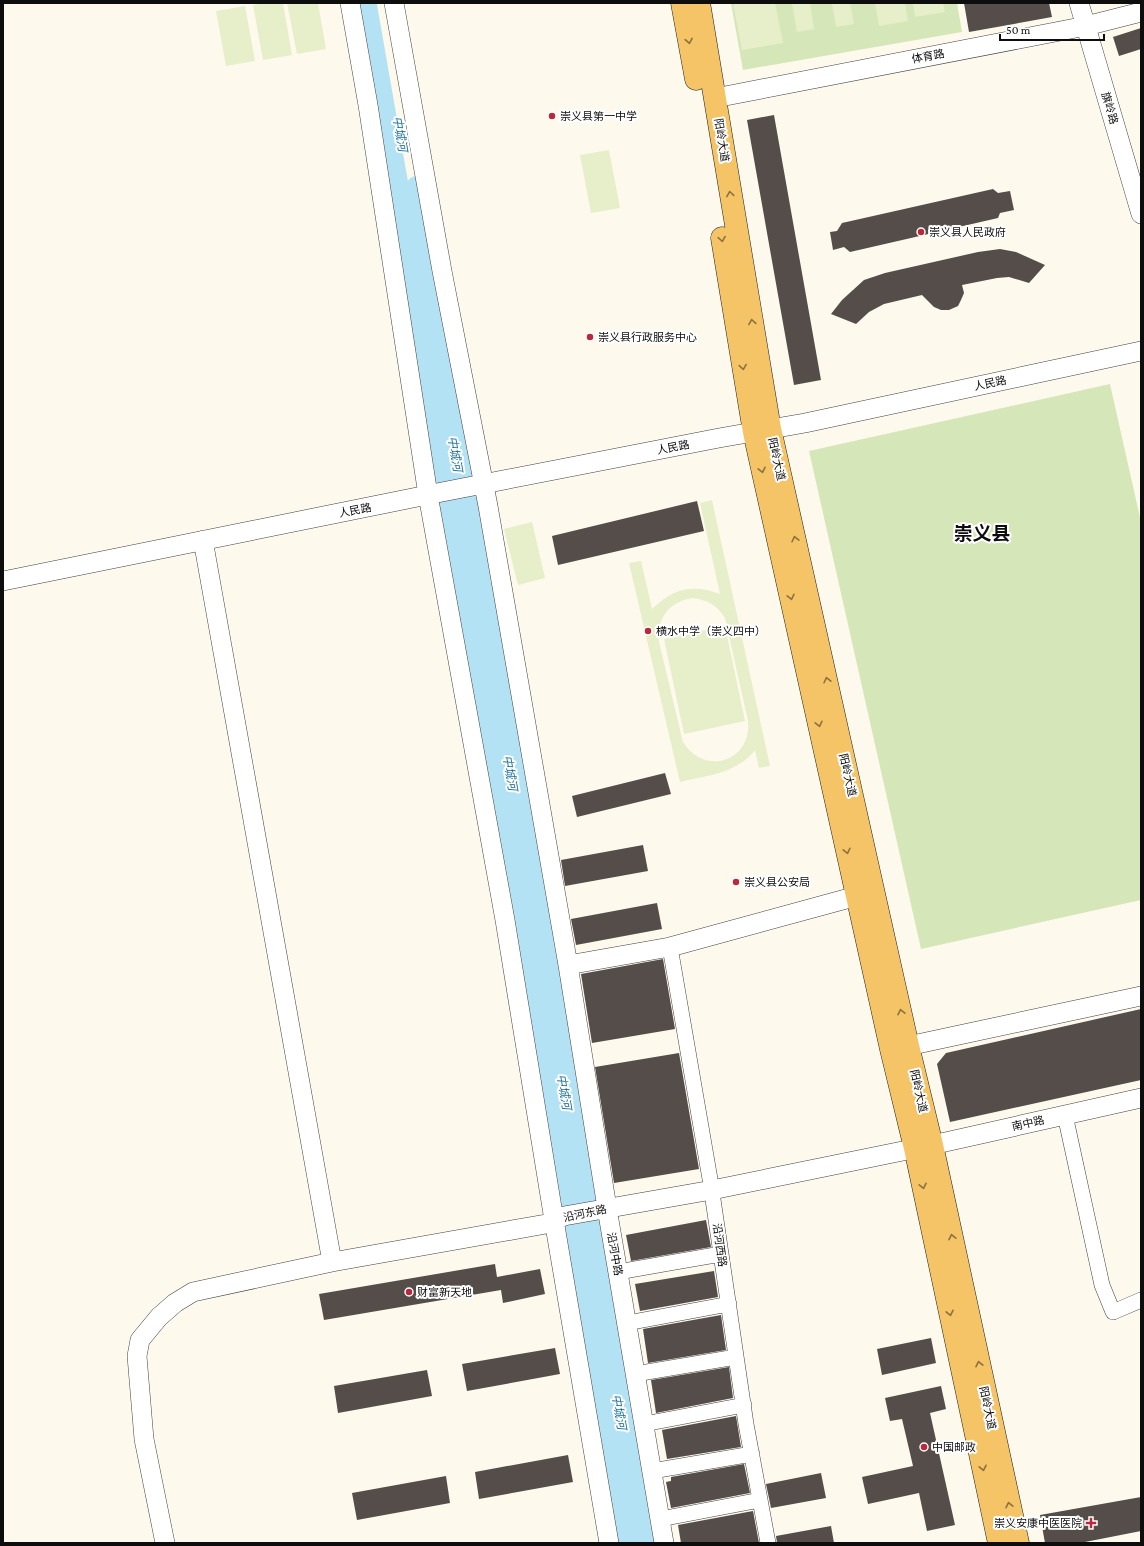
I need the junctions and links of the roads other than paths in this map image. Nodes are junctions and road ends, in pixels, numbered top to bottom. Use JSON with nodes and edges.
{"nodes":[{"id":1,"x":350,"y":3,"type":"edge"},
{"id":2,"x":394,"y":3,"type":"edge"},
{"id":3,"x":682,"y":3,"type":"edge"},
{"id":4,"x":699,"y":3,"type":"edge"},
{"id":5,"x":1079,"y":3,"type":"edge"},
{"id":6,"x":1141,"y":12,"type":"edge"},
{"id":7,"x":1086,"y":26,"type":"junction"},
{"id":8,"x":715,"y":98,"type":"junction"},
{"id":9,"x":1141,"y":214,"type":"edge"},
{"id":10,"x":1141,"y":351,"type":"edge"},
{"id":11,"x":762,"y":431,"type":"junction"},
{"id":12,"x":479,"y":485,"type":"junction"},
{"id":13,"x":436,"y":494,"type":"junction"},
{"id":14,"x":203,"y":540,"type":"junction"},
{"id":15,"x":3,"y":581,"type":"edge"},
{"id":16,"x":857,"y":896,"type":"junction"},
{"id":17,"x":670,"y":947,"type":"junction"},
{"id":18,"x":568,"y":965,"type":"junction"},
{"id":19,"x":1141,"y":996,"type":"edge"},
{"id":20,"x":908,"y":1046,"type":"junction"},
{"id":21,"x":1141,"y":1098,"type":"edge"},
{"id":22,"x":1065,"y":1115,"type":"junction"},
{"id":23,"x":923,"y":1147,"type":"junction"},
{"id":24,"x":712,"y":1190,"type":"junction"},
{"id":25,"x":603,"y":1209,"type":"junction"},
{"id":26,"x":559,"y":1218,"type":"junction"},
{"id":27,"x":721,"y":1254,"type":"junction"},
{"id":28,"x":332,"y":1262,"type":"junction"},
{"id":29,"x":618,"y":1272,"type":"junction"},
{"id":30,"x":1141,"y":1300,"type":"edge"},
{"id":31,"x":729,"y":1304,"type":"junction"},
{"id":32,"x":626,"y":1323,"type":"junction"},
{"id":33,"x":736,"y":1357,"type":"junction"},
{"id":34,"x":635,"y":1374,"type":"junction"},
{"id":35,"x":744,"y":1405,"type":"junction"},
{"id":36,"x":644,"y":1424,"type":"junction"},
{"id":37,"x":752,"y":1454,"type":"junction"},
{"id":38,"x":652,"y":1471,"type":"junction"},
{"id":39,"x":760,"y":1500,"type":"junction"},
{"id":40,"x":660,"y":1519,"type":"junction"},
{"id":41,"x":165,"y":1543,"type":"edge"},
{"id":42,"x":609,"y":1543,"type":"edge"},
{"id":43,"x":664,"y":1543,"type":"edge"},
{"id":44,"x":768,"y":1543,"type":"edge"},
{"id":45,"x":999,"y":1543,"type":"edge"},
{"id":46,"x":1018,"y":1543,"type":"edge"}],
"edges":[{"from":1,"to":13,"type":"street"},
{"from":2,"to":12,"type":"street","name":"沿河中路"},
{"from":3,"to":11,"type":"main road","name":"阳岭大道","one_way":true},
{"from":4,"to":8,"type":"main road","name":"阳岭大道"},
{"from":5,"to":7,"type":"street","name":"旗岭路"},
{"from":6,"to":7,"type":"street","name":"体育路"},
{"from":7,"to":8,"type":"street","name":"体育路"},
{"from":7,"to":9,"type":"street","name":"旗岭路"},
{"from":11,"to":8,"type":"main road","name":"阳岭大道","one_way":true},
{"from":10,"to":11,"type":"street","name":"人民路"},
{"from":11,"to":12,"type":"street","name":"人民路"},
{"from":11,"to":16,"type":"main road","name":"阳岭大道","one_way":true},
{"from":20,"to":11,"type":"main road","name":"阳岭大道","one_way":true},
{"from":12,"to":13,"type":"street","name":"人民路"},
{"from":12,"to":18,"type":"street","name":"沿河中路"},
{"from":13,"to":14,"type":"street","name":"人民路"},
{"from":13,"to":26,"type":"street"},
{"from":14,"to":15,"type":"street","name":"人民路"},
{"from":14,"to":28,"type":"street"},
{"from":16,"to":17,"type":"street"},
{"from":16,"to":23,"type":"main road","name":"阳岭大道"},
{"from":17,"to":18,"type":"street"},
{"from":17,"to":24,"type":"street","name":"沿河西路"},
{"from":18,"to":25,"type":"street","name":"沿河中路"},
{"from":19,"to":20,"type":"street"},
{"from":20,"to":23,"type":"main road","name":"阳岭大道"},
{"from":21,"to":22,"type":"street","name":"南中路"},
{"from":22,"to":23,"type":"street","name":"南中路"},
{"from":22,"to":30,"type":"street"},
{"from":23,"to":24,"type":"street","name":"沿河东路"},
{"from":23,"to":45,"type":"main road","name":"阳岭大道","one_way":true},
{"from":46,"to":23,"type":"main road","name":"阳岭大道","one_way":true},
{"from":24,"to":25,"type":"street","name":"沿河东路"},
{"from":24,"to":27,"type":"street","name":"沿河西路"},
{"from":25,"to":26,"type":"street","name":"沿河东路"},
{"from":25,"to":29,"type":"street","name":"沿河中路"},
{"from":26,"to":28,"type":"street"},
{"from":26,"to":42,"type":"street","name":"沿河东路"},
{"from":27,"to":29,"type":"street"},
{"from":27,"to":31,"type":"street","name":"沿河西路"},
{"from":28,"to":41,"type":"street"},
{"from":29,"to":32,"type":"street","name":"沿河中路"},
{"from":31,"to":32,"type":"street"},
{"from":31,"to":33,"type":"street","name":"沿河西路"},
{"from":32,"to":34,"type":"street","name":"沿河中路"},
{"from":33,"to":34,"type":"street"},
{"from":33,"to":35,"type":"street","name":"沿河西路"},
{"from":34,"to":36,"type":"street","name":"沿河中路"},
{"from":35,"to":36,"type":"street"},
{"from":35,"to":37,"type":"street","name":"沿河西路"},
{"from":36,"to":38,"type":"street","name":"沿河中路"},
{"from":37,"to":38,"type":"street"},
{"from":37,"to":39,"type":"street","name":"沿河西路"},
{"from":38,"to":40,"type":"street","name":"沿河中路"},
{"from":39,"to":40,"type":"street"},
{"from":39,"to":44,"type":"street","name":"沿河西路"},
{"from":40,"to":43,"type":"street","name":"沿河中路"}]}
